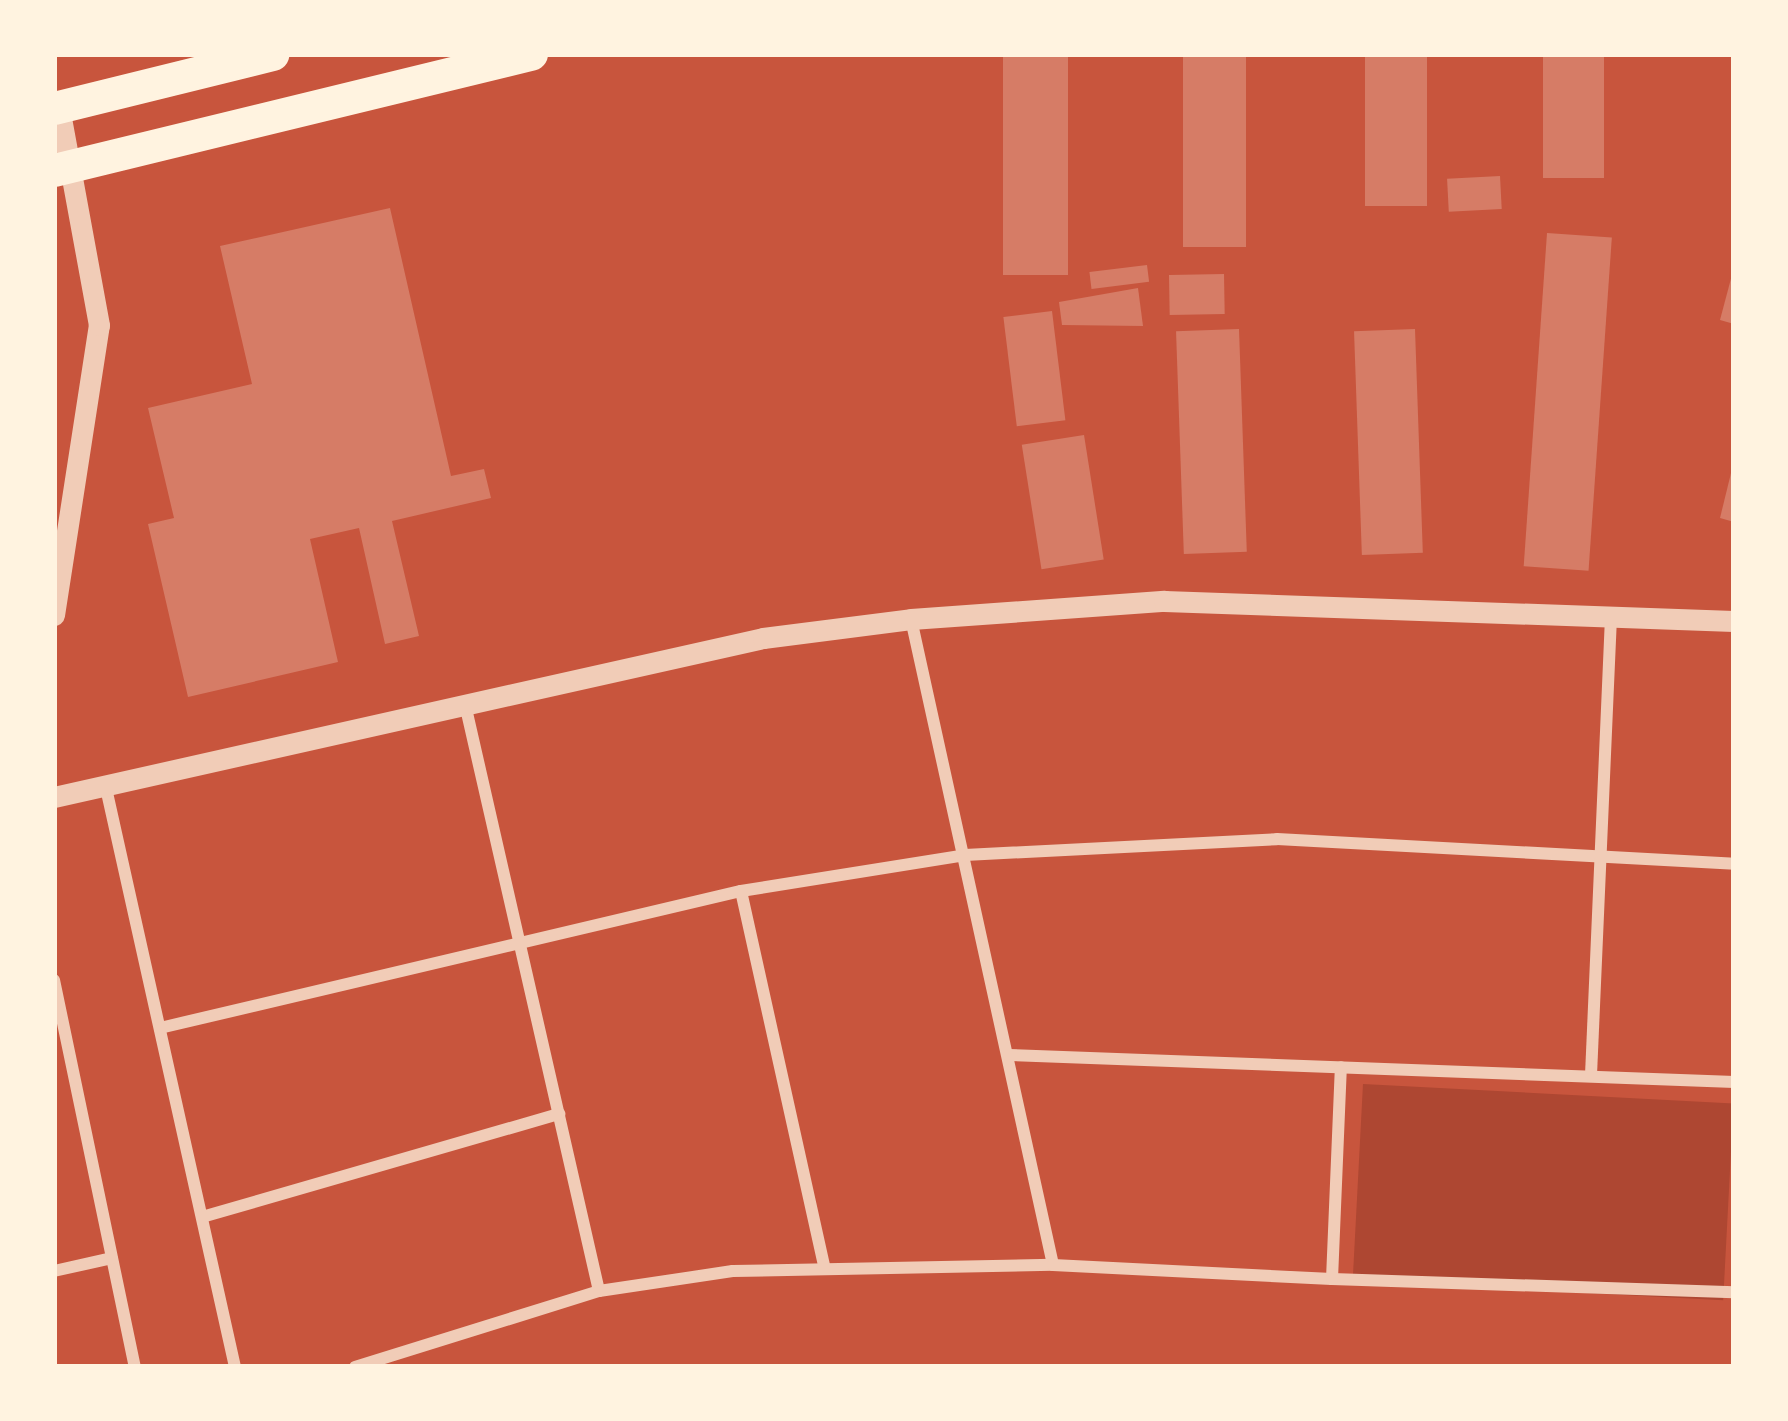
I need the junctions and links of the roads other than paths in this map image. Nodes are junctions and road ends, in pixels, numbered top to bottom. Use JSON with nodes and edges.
{"nodes":[{"id":1,"x":272,"y":54,"type":"edge"},
{"id":2,"x":531,"y":54,"type":"edge"},
{"id":3,"x":57,"y":107,"type":"edge"},
{"id":4,"x":63,"y":168,"type":"edge"},
{"id":5,"x":54,"y":615,"type":"edge"},
{"id":6,"x":1611,"y":615,"type":"junction"},
{"id":7,"x":911,"y":619,"type":"junction"},
{"id":8,"x":1734,"y":621,"type":"edge"},
{"id":9,"x":465,"y":704,"type":"junction"},
{"id":10,"x":54,"y":787,"type":"edge"},
{"id":11,"x":106,"y":788,"type":"junction"},
{"id":12,"x":54,"y":797,"type":"edge"},
{"id":13,"x":965,"y":855,"type":"junction"},
{"id":14,"x":1598,"y":856,"type":"junction"},
{"id":15,"x":1734,"y":864,"type":"edge"},
{"id":16,"x":741,"y":891,"type":"junction"},
{"id":17,"x":520,"y":941,"type":"junction"},
{"id":18,"x":54,"y":980,"type":"edge"},
{"id":19,"x":160,"y":1028,"type":"junction"},
{"id":20,"x":61,"y":1045,"type":"edge"},
{"id":21,"x":1009,"y":1055,"type":"junction"},
{"id":22,"x":1341,"y":1067,"type":"junction"},
{"id":23,"x":1591,"y":1075,"type":"junction"},
{"id":24,"x":1734,"y":1082,"type":"edge"},
{"id":25,"x":559,"y":1114,"type":"junction"},
{"id":26,"x":202,"y":1217,"type":"junction"},
{"id":27,"x":112,"y":1258,"type":"junction"},
{"id":28,"x":1053,"y":1265,"type":"junction"},
{"id":29,"x":824,"y":1266,"type":"junction"},
{"id":30,"x":54,"y":1271,"type":"edge"},
{"id":31,"x":1332,"y":1279,"type":"junction"},
{"id":32,"x":599,"y":1291,"type":"junction"},
{"id":33,"x":1734,"y":1292,"type":"edge"},
{"id":34,"x":135,"y":1367,"type":"edge"},
{"id":35,"x":235,"y":1367,"type":"edge"},
{"id":36,"x":355,"y":1367,"type":"edge"}],
"edges":[{"from":1,"to":3,"type":"highway"},
{"from":2,"to":4,"type":"highway"},
{"from":3,"to":4,"type":"street"},
{"from":4,"to":5,"type":"street"},
{"from":6,"to":7,"type":"street"},
{"from":6,"to":8,"type":"street"},
{"from":6,"to":14,"type":"street"},
{"from":7,"to":9,"type":"street"},
{"from":7,"to":13,"type":"street"},
{"from":9,"to":11,"type":"street"},
{"from":9,"to":17,"type":"street"},
{"from":10,"to":12,"type":"street"},
{"from":11,"to":12,"type":"street"},
{"from":11,"to":19,"type":"street"},
{"from":13,"to":14,"type":"street"},
{"from":13,"to":16,"type":"street"},
{"from":13,"to":21,"type":"street"},
{"from":14,"to":15,"type":"street"},
{"from":14,"to":23,"type":"street"},
{"from":16,"to":17,"type":"street"},
{"from":16,"to":29,"type":"street"},
{"from":17,"to":19,"type":"street"},
{"from":17,"to":25,"type":"street"},
{"from":18,"to":20,"type":"street"},
{"from":19,"to":26,"type":"street"},
{"from":20,"to":27,"type":"street"},
{"from":21,"to":22,"type":"street"},
{"from":21,"to":28,"type":"street"},
{"from":22,"to":23,"type":"street"},
{"from":22,"to":31,"type":"street"},
{"from":23,"to":24,"type":"street"},
{"from":25,"to":26,"type":"street"},
{"from":25,"to":32,"type":"street"},
{"from":26,"to":35,"type":"street"},
{"from":27,"to":30,"type":"street"},
{"from":27,"to":34,"type":"street"},
{"from":28,"to":29,"type":"street"},
{"from":28,"to":31,"type":"street"},
{"from":29,"to":32,"type":"street"},
{"from":31,"to":33,"type":"street"},
{"from":32,"to":36,"type":"street"}]}
